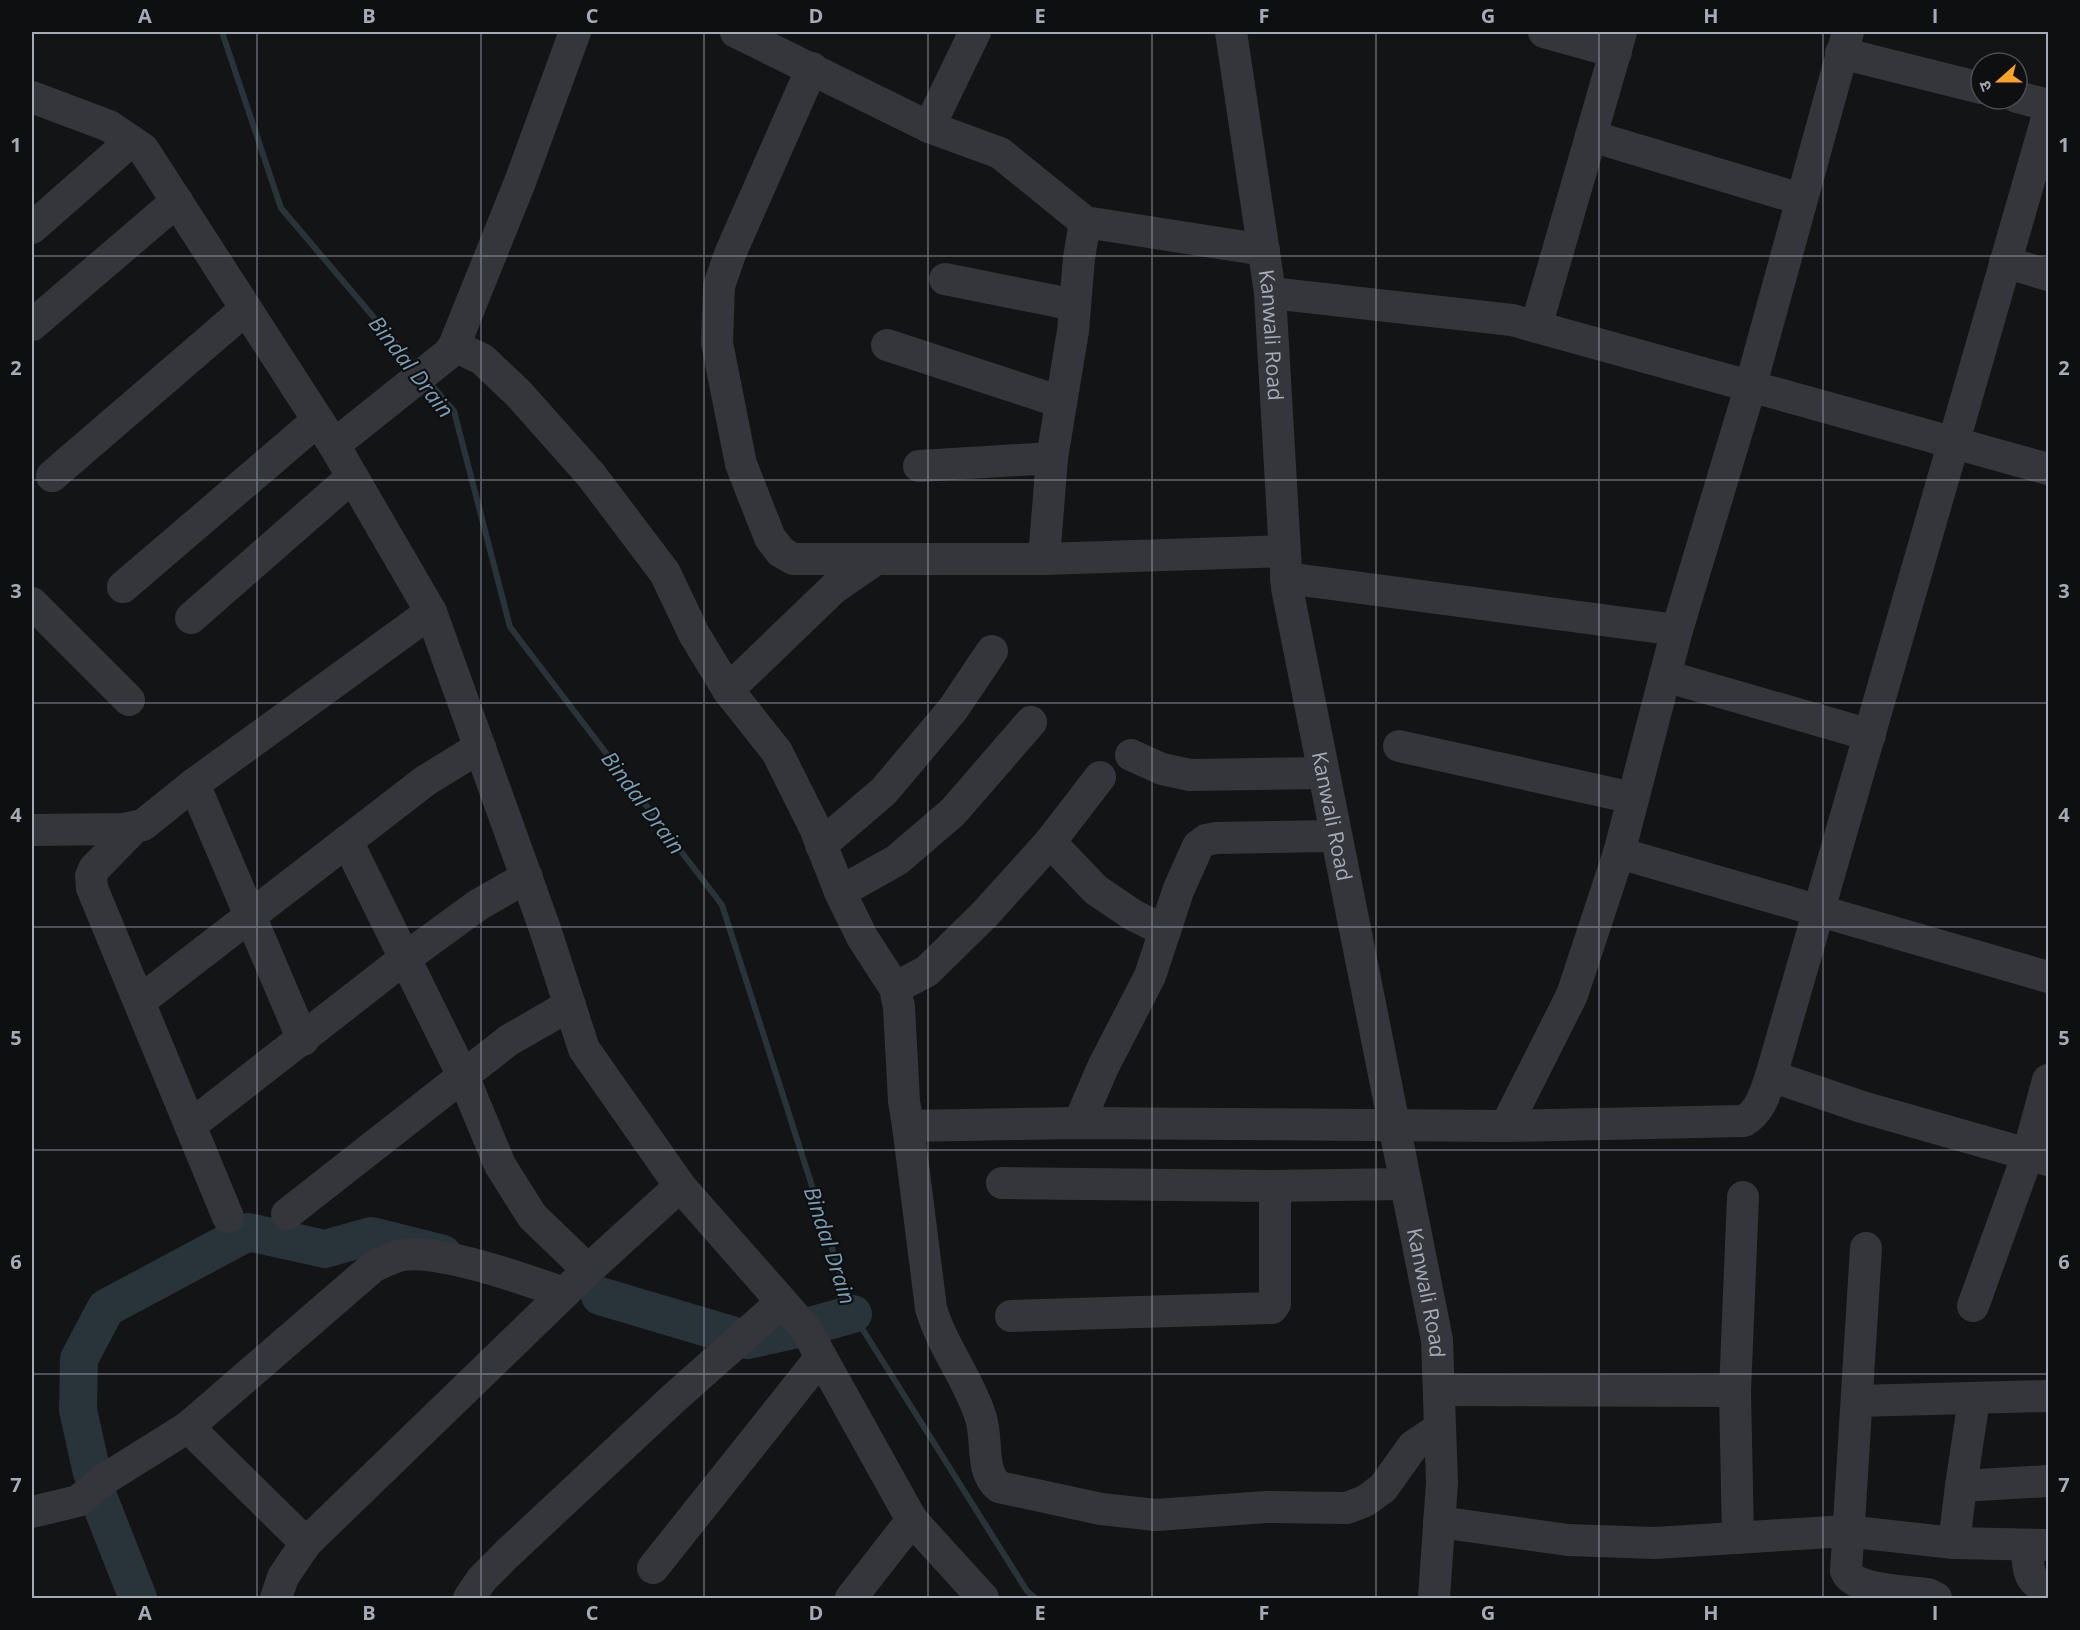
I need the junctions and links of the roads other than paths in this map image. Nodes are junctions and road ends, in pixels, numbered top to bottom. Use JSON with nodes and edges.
{"nodes":[{"id":1,"x":575,"y":32,"type":"edge"},
{"id":2,"x":736,"y":32,"type":"edge"},
{"id":3,"x":975,"y":32,"type":"edge"},
{"id":4,"x":1232,"y":32,"type":"edge"},
{"id":5,"x":1544,"y":32,"type":"edge"},
{"id":6,"x":1619,"y":42,"type":"edge"},
{"id":7,"x":1844,"y":42,"type":"edge"},
{"id":8,"x":812,"y":68,"type":"junction"},
{"id":9,"x":1969,"y":84,"type":"edge"},
{"id":10,"x":32,"y":97,"type":"edge"},
{"id":11,"x":2029,"y":100,"type":"edge"},
{"id":12,"x":2049,"y":105,"type":"edge"},
{"id":13,"x":2049,"y":115,"type":"edge"},
{"id":14,"x":929,"y":127,"type":"junction"},
{"id":15,"x":1591,"y":136,"type":"junction"},
{"id":16,"x":131,"y":141,"type":"junction"},
{"id":17,"x":1801,"y":199,"type":"junction"},
{"id":18,"x":177,"y":201,"type":"junction"},
{"id":19,"x":1085,"y":222,"type":"junction"},
{"id":20,"x":32,"y":228,"type":"edge"},
{"id":21,"x":1263,"y":250,"type":"junction"},
{"id":22,"x":2005,"y":262,"type":"junction"},
{"id":23,"x":2049,"y":275,"type":"edge"},
{"id":24,"x":945,"y":279,"type":"dead end"},
{"id":25,"x":1270,"y":293,"type":"junction"},
{"id":26,"x":1075,"y":305,"type":"junction"},
{"id":27,"x":246,"y":309,"type":"junction"},
{"id":28,"x":32,"y":325,"type":"edge"},
{"id":29,"x":1536,"y":327,"type":"junction"},
{"id":30,"x":887,"y":345,"type":"dead end"},
{"id":31,"x":451,"y":350,"type":"junction"},
{"id":32,"x":1750,"y":388,"type":"junction"},
{"id":33,"x":1061,"y":402,"type":"junction"},
{"id":34,"x":326,"y":432,"type":"junction"},
{"id":35,"x":1952,"y":442,"type":"junction"},
{"id":36,"x":1052,"y":458,"type":"junction"},
{"id":37,"x":919,"y":466,"type":"dead end"},
{"id":38,"x":2049,"y":469,"type":"edge"},
{"id":39,"x":52,"y":476,"type":"dead end"},
{"id":40,"x":352,"y":477,"type":"junction"},
{"id":41,"x":876,"y":559,"type":"junction"},
{"id":42,"x":1044,"y":559,"type":"junction"},
{"id":43,"x":1285,"y":565,"type":"junction"},
{"id":44,"x":123,"y":587,"type":"dead end"},
{"id":45,"x":32,"y":603,"type":"edge"},
{"id":46,"x":431,"y":612,"type":"junction"},
{"id":47,"x":191,"y":618,"type":"dead end"},
{"id":48,"x":1677,"y":630,"type":"junction"},
{"id":49,"x":992,"y":651,"type":"dead end"},
{"id":50,"x":1665,"y":676,"type":"junction"},
{"id":51,"x":728,"y":690,"type":"junction"},
{"id":52,"x":129,"y":700,"type":"dead end"},
{"id":53,"x":1031,"y":722,"type":"dead end"},
{"id":54,"x":1870,"y":735,"type":"junction"},
{"id":55,"x":1399,"y":746,"type":"dead end"},
{"id":56,"x":480,"y":747,"type":"junction"},
{"id":57,"x":1131,"y":755,"type":"dead end"},
{"id":58,"x":1323,"y":773,"type":"junction"},
{"id":59,"x":1100,"y":777,"type":"dead end"},
{"id":60,"x":194,"y":784,"type":"junction"},
{"id":61,"x":1633,"y":798,"type":"junction"},
{"id":62,"x":134,"y":828,"type":"junction"},
{"id":63,"x":32,"y":830,"type":"edge"},
{"id":64,"x":1335,"y":836,"type":"junction"},
{"id":65,"x":347,"y":841,"type":"junction"},
{"id":66,"x":1050,"y":842,"type":"junction"},
{"id":67,"x":821,"y":845,"type":"junction"},
{"id":68,"x":1619,"y":852,"type":"junction"},
{"id":69,"x":527,"y":877,"type":"junction"},
{"id":70,"x":840,"y":892,"type":"junction"},
{"id":71,"x":1820,"y":911,"type":"junction"},
{"id":72,"x":250,"y":914,"type":"junction"},
{"id":73,"x":1165,"y":931,"type":"junction"},
{"id":74,"x":404,"y":959,"type":"junction"},
{"id":75,"x":2049,"y":977,"type":"edge"},
{"id":76,"x":896,"y":988,"type":"junction"},
{"id":77,"x":140,"y":1001,"type":"junction"},
{"id":78,"x":570,"y":1005,"type":"junction"},
{"id":79,"x":303,"y":1040,"type":"junction"},
{"id":80,"x":463,"y":1076,"type":"junction"},
{"id":81,"x":1771,"y":1076,"type":"junction"},
{"id":82,"x":2049,"y":1080,"type":"edge"},
{"id":83,"x":1079,"y":1123,"type":"junction"},
{"id":84,"x":191,"y":1125,"type":"junction"},
{"id":85,"x":908,"y":1126,"type":"junction"},
{"id":86,"x":1393,"y":1126,"type":"junction"},
{"id":87,"x":1506,"y":1126,"type":"junction"},
{"id":88,"x":2038,"y":1157,"type":"edge"},
{"id":89,"x":1002,"y":1183,"type":"dead end"},
{"id":90,"x":1405,"y":1184,"type":"junction"},
{"id":91,"x":680,"y":1186,"type":"junction"},
{"id":92,"x":1275,"y":1186,"type":"junction"},
{"id":93,"x":1743,"y":1197,"type":"dead end"},
{"id":94,"x":287,"y":1214,"type":"dead end"},
{"id":95,"x":228,"y":1217,"type":"dead end"},
{"id":96,"x":1866,"y":1248,"type":"dead end"},
{"id":97,"x":588,"y":1270,"type":"junction"},
{"id":98,"x":564,"y":1293,"type":"junction"},
{"id":99,"x":782,"y":1302,"type":"junction"},
{"id":100,"x":1973,"y":1306,"type":"dead end"},
{"id":101,"x":1011,"y":1316,"type":"dead end"},
{"id":102,"x":821,"y":1357,"type":"junction"},
{"id":103,"x":1439,"y":1390,"type":"junction"},
{"id":104,"x":1736,"y":1391,"type":"junction"},
{"id":105,"x":2049,"y":1396,"type":"edge"},
{"id":106,"x":1974,"y":1399,"type":"junction"},
{"id":107,"x":1857,"y":1401,"type":"junction"},
{"id":108,"x":188,"y":1427,"type":"junction"},
{"id":109,"x":1440,"y":1428,"type":"junction"},
{"id":110,"x":2049,"y":1481,"type":"edge"},
{"id":111,"x":1960,"y":1486,"type":"junction"},
{"id":112,"x":32,"y":1512,"type":"edge"},
{"id":113,"x":912,"y":1520,"type":"junction"},
{"id":114,"x":1439,"y":1522,"type":"junction"},
{"id":115,"x":1846,"y":1531,"type":"junction"},
{"id":116,"x":1738,"y":1538,"type":"junction"},
{"id":117,"x":306,"y":1543,"type":"junction"},
{"id":118,"x":1954,"y":1543,"type":"junction"},
{"id":119,"x":2038,"y":1545,"type":"edge"},
{"id":120,"x":653,"y":1568,"type":"dead end"},
{"id":121,"x":2049,"y":1590,"type":"edge"},
{"id":122,"x":276,"y":1599,"type":"edge"},
{"id":123,"x":469,"y":1599,"type":"edge"},
{"id":124,"x":851,"y":1599,"type":"edge"},
{"id":125,"x":984,"y":1599,"type":"edge"},
{"id":126,"x":1434,"y":1599,"type":"edge"},
{"id":127,"x":1936,"y":1599,"type":"edge"}],
"edges":[{"from":1,"to":31,"type":"street"},
{"from":2,"to":8,"type":"street"},
{"from":3,"to":14,"type":"street"},
{"from":4,"to":21,"type":"street","name":"Kanwali Road"},
{"from":5,"to":6,"type":"street"},
{"from":6,"to":15,"type":"street"},
{"from":7,"to":9,"type":"street"},
{"from":7,"to":17,"type":"street"},
{"from":8,"to":14,"type":"street"},
{"from":8,"to":41,"type":"street"},
{"from":10,"to":16,"type":"street"},
{"from":11,"to":12,"type":"street"},
{"from":13,"to":22,"type":"street"},
{"from":14,"to":19,"type":"street"},
{"from":15,"to":17,"type":"street"},
{"from":15,"to":29,"type":"street"},
{"from":16,"to":18,"type":"street"},
{"from":16,"to":20,"type":"street"},
{"from":17,"to":32,"type":"street"},
{"from":18,"to":27,"type":"street"},
{"from":18,"to":28,"type":"street"},
{"from":19,"to":21,"type":"street"},
{"from":19,"to":26,"type":"street"},
{"from":21,"to":25,"type":"street","name":"Kanwali Road"},
{"from":22,"to":23,"type":"street"},
{"from":22,"to":35,"type":"street"},
{"from":24,"to":26,"type":"street"},
{"from":25,"to":29,"type":"street"},
{"from":25,"to":43,"type":"street","name":"Kanwali Road"},
{"from":26,"to":33,"type":"street"},
{"from":27,"to":34,"type":"street"},
{"from":27,"to":39,"type":"street"},
{"from":29,"to":32,"type":"street"},
{"from":30,"to":33,"type":"street"},
{"from":31,"to":34,"type":"street"},
{"from":31,"to":51,"type":"street"},
{"from":32,"to":35,"type":"street"},
{"from":32,"to":48,"type":"street"},
{"from":33,"to":36,"type":"street"},
{"from":34,"to":40,"type":"street"},
{"from":34,"to":44,"type":"street"},
{"from":35,"to":38,"type":"street"},
{"from":35,"to":54,"type":"street"},
{"from":36,"to":37,"type":"street"},
{"from":36,"to":42,"type":"street"},
{"from":40,"to":46,"type":"street"},
{"from":40,"to":47,"type":"street"},
{"from":41,"to":42,"type":"street"},
{"from":41,"to":51,"type":"street"},
{"from":42,"to":43,"type":"street"},
{"from":43,"to":48,"type":"street"},
{"from":43,"to":58,"type":"street","name":"Kanwali Road"},
{"from":45,"to":52,"type":"street"},
{"from":46,"to":56,"type":"street"},
{"from":46,"to":60,"type":"street"},
{"from":48,"to":50,"type":"street"},
{"from":49,"to":67,"type":"street"},
{"from":50,"to":54,"type":"street"},
{"from":50,"to":61,"type":"street"},
{"from":51,"to":67,"type":"street"},
{"from":53,"to":70,"type":"street"},
{"from":54,"to":71,"type":"street"},
{"from":55,"to":61,"type":"street"},
{"from":56,"to":65,"type":"street"},
{"from":56,"to":69,"type":"street"},
{"from":57,"to":58,"type":"street"},
{"from":58,"to":64,"type":"street","name":"Kanwali Road"},
{"from":59,"to":66,"type":"street"},
{"from":60,"to":62,"type":"street"},
{"from":60,"to":72,"type":"street"},
{"from":61,"to":68,"type":"street"},
{"from":62,"to":63,"type":"street"},
{"from":62,"to":77,"type":"street"},
{"from":64,"to":73,"type":"street"},
{"from":64,"to":86,"type":"street","name":"Kanwali Road"},
{"from":65,"to":72,"type":"street"},
{"from":65,"to":74,"type":"street"},
{"from":66,"to":73,"type":"street"},
{"from":66,"to":76,"type":"street"},
{"from":67,"to":70,"type":"street"},
{"from":68,"to":71,"type":"street"},
{"from":68,"to":87,"type":"street"},
{"from":69,"to":74,"type":"street"},
{"from":69,"to":78,"type":"street"},
{"from":70,"to":76,"type":"street"},
{"from":71,"to":75,"type":"street"},
{"from":71,"to":81,"type":"street"},
{"from":72,"to":77,"type":"street"},
{"from":72,"to":79,"type":"street"},
{"from":73,"to":83,"type":"street"},
{"from":74,"to":79,"type":"street"},
{"from":74,"to":80,"type":"street"},
{"from":76,"to":85,"type":"street"},
{"from":77,"to":84,"type":"street"},
{"from":78,"to":80,"type":"street"},
{"from":78,"to":91,"type":"street"},
{"from":79,"to":84,"type":"street"},
{"from":80,"to":94,"type":"street"},
{"from":80,"to":97,"type":"street"},
{"from":81,"to":87,"type":"street"},
{"from":81,"to":88,"type":"street"},
{"from":82,"to":88,"type":"street"},
{"from":83,"to":85,"type":"street"},
{"from":83,"to":86,"type":"street"},
{"from":84,"to":95,"type":"street"},
{"from":85,"to":109,"type":"street"},
{"from":86,"to":87,"type":"street"},
{"from":86,"to":90,"type":"street","name":"Kanwali Road"},
{"from":88,"to":100,"type":"street"},
{"from":89,"to":92,"type":"street"},
{"from":90,"to":92,"type":"street"},
{"from":90,"to":103,"type":"street","name":"Kanwali Road"},
{"from":91,"to":97,"type":"street"},
{"from":91,"to":99,"type":"street"},
{"from":92,"to":101,"type":"street"},
{"from":93,"to":104,"type":"street"},
{"from":96,"to":107,"type":"street"},
{"from":97,"to":98,"type":"street"},
{"from":98,"to":108,"type":"street"},
{"from":98,"to":117,"type":"street"},
{"from":99,"to":102,"type":"street"},
{"from":99,"to":123,"type":"street"},
{"from":102,"to":113,"type":"street"},
{"from":102,"to":120,"type":"street"},
{"from":103,"to":104,"type":"street"},
{"from":103,"to":109,"type":"street","name":"Kanwali Road"},
{"from":104,"to":116,"type":"street"},
{"from":105,"to":106,"type":"street"},
{"from":106,"to":107,"type":"street"},
{"from":106,"to":111,"type":"street"},
{"from":107,"to":115,"type":"street"},
{"from":108,"to":112,"type":"street"},
{"from":108,"to":117,"type":"street"},
{"from":109,"to":114,"type":"street","name":"Kanwali Road"},
{"from":110,"to":111,"type":"street"},
{"from":111,"to":118,"type":"street"},
{"from":113,"to":124,"type":"street"},
{"from":113,"to":125,"type":"street"},
{"from":114,"to":116,"type":"street"},
{"from":114,"to":126,"type":"street","name":"Kanwali Road"},
{"from":115,"to":116,"type":"street"},
{"from":115,"to":118,"type":"street"},
{"from":115,"to":127,"type":"street"},
{"from":117,"to":122,"type":"street"},
{"from":118,"to":119,"type":"street"},
{"from":119,"to":121,"type":"street"}]}
